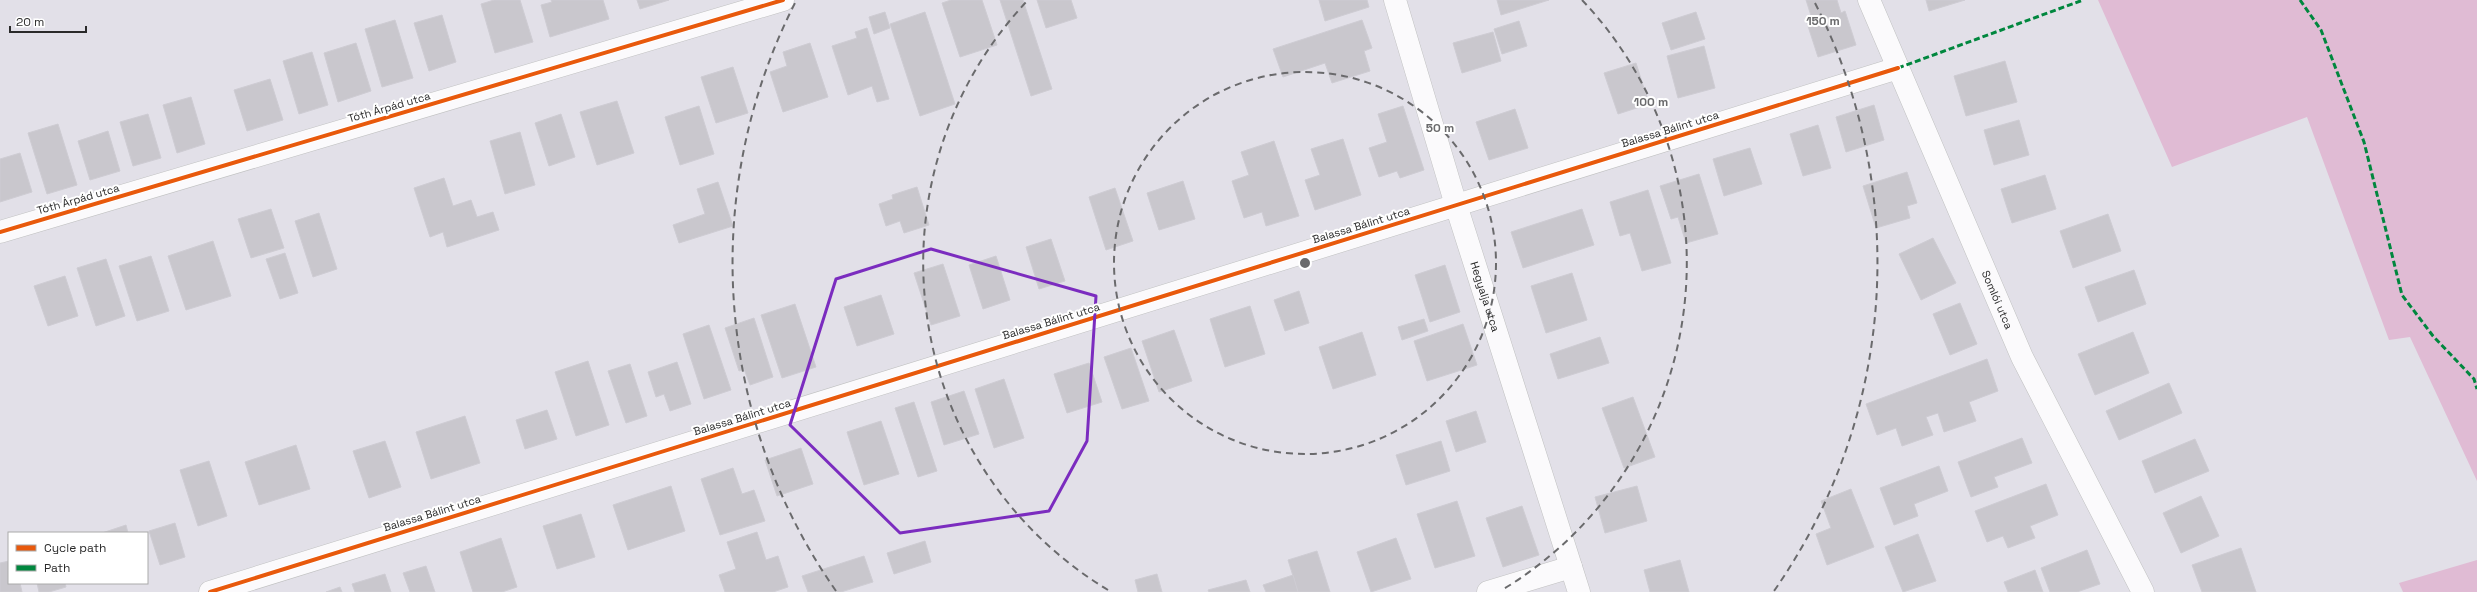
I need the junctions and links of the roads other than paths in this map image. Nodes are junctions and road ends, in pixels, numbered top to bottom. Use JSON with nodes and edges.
{"nodes":[{"id":1,"x":783,"y":0,"type":"edge"},
{"id":2,"x":1395,"y":0,"type":"edge"},
{"id":3,"x":1869,"y":0,"type":"edge"},
{"id":4,"x":1898,"y":68,"type":"junction"},
{"id":5,"x":1456,"y":205,"type":"junction"},
{"id":6,"x":0,"y":232,"type":"edge"},
{"id":7,"x":1571,"y":567,"type":"junction"},
{"id":8,"x":210,"y":592,"type":"edge"},
{"id":9,"x":1488,"y":592,"type":"edge"},
{"id":10,"x":1579,"y":592,"type":"edge"},
{"id":11,"x":2143,"y":592,"type":"edge"}],
"edges":[{"from":1,"to":6,"type":"street","name":"Tóth Árpád utca"},
{"from":2,"to":5,"type":"street","name":"Hegyalja utca"},
{"from":3,"to":4,"type":"street","name":"Somlói utca"},
{"from":4,"to":5,"type":"street","name":"Balassa Bálint utca"},
{"from":4,"to":11,"type":"street","name":"Somlói utca"},
{"from":5,"to":7,"type":"street","name":"Hegyalja utca"},
{"from":5,"to":8,"type":"street","name":"Balassa Bálint utca"},
{"from":7,"to":9,"type":"street"},
{"from":7,"to":10,"type":"street","name":"Hegyalja utca"}]}
